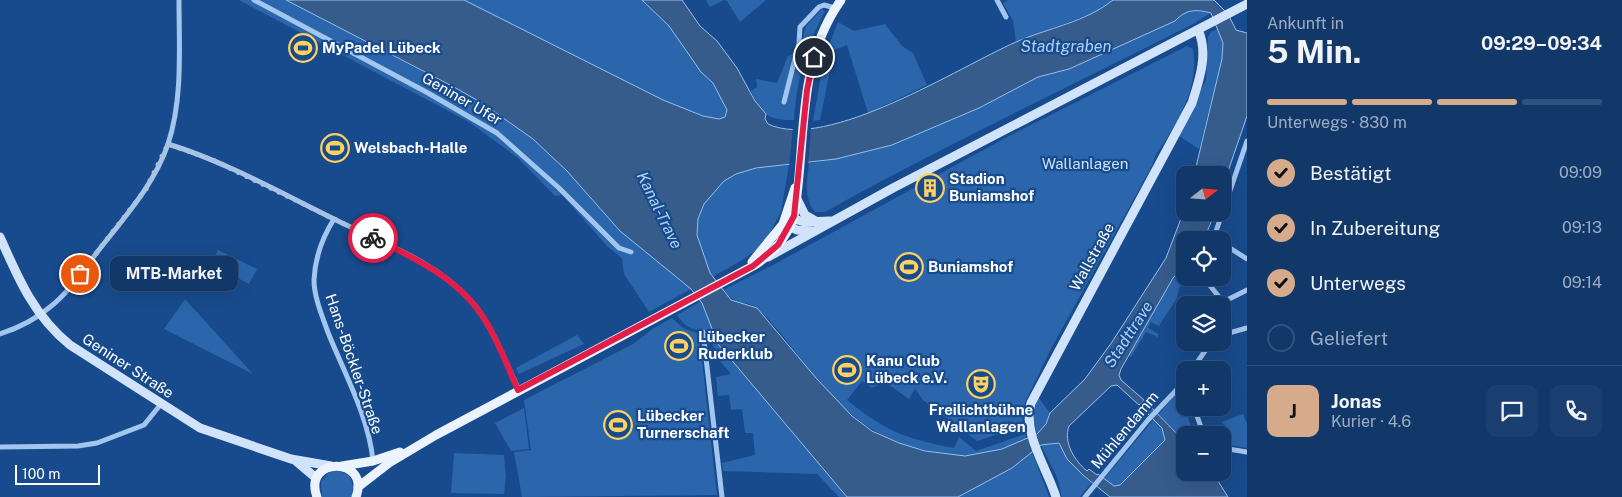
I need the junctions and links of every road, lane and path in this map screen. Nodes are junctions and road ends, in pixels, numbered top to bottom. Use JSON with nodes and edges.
{"nodes":[{"id":1,"x":179,"y":0,"type":"edge"},
{"id":2,"x":254,"y":0,"type":"edge"},
{"id":3,"x":997,"y":0,"type":"edge"},
{"id":4,"x":838,"y":4,"type":"edge"},
{"id":5,"x":1247,"y":4,"type":"edge"},
{"id":6,"x":1006,"y":17,"type":"dead end"},
{"id":7,"x":1198,"y":30,"type":"junction"},
{"id":8,"x":784,"y":102,"type":"dead end"},
{"id":9,"x":1247,"y":141,"type":"edge"},
{"id":10,"x":168,"y":144,"type":"junction"},
{"id":11,"x":797,"y":183,"type":"junction"},
{"id":12,"x":797,"y":199,"type":"junction"},
{"id":13,"x":334,"y":219,"type":"junction"},
{"id":14,"x":788,"y":222,"type":"junction"},
{"id":15,"x":816,"y":226,"type":"junction"},
{"id":16,"x":1218,"y":231,"type":"edge"},
{"id":17,"x":0,"y":237,"type":"edge"},
{"id":18,"x":1231,"y":249,"type":"edge"},
{"id":19,"x":632,"y":252,"type":"dead end"},
{"id":20,"x":1247,"y":259,"type":"edge"},
{"id":21,"x":761,"y":261,"type":"junction"},
{"id":22,"x":744,"y":270,"type":"junction"},
{"id":23,"x":1210,"y":286,"type":"edge"},
{"id":24,"x":1247,"y":290,"type":"edge"},
{"id":25,"x":39,"y":316,"type":"junction"},
{"id":26,"x":1247,"y":328,"type":"edge"},
{"id":27,"x":703,"y":332,"type":"dead end"},
{"id":28,"x":1231,"y":332,"type":"edge"},
{"id":29,"x":0,"y":334,"type":"edge"},
{"id":30,"x":518,"y":390,"type":"junction"},
{"id":31,"x":1176,"y":391,"type":"edge"},
{"id":32,"x":161,"y":404,"type":"junction"},
{"id":33,"x":436,"y":435,"type":"junction"},
{"id":34,"x":0,"y":447,"type":"edge"},
{"id":35,"x":1231,"y":449,"type":"edge"},
{"id":36,"x":1247,"y":452,"type":"edge"},
{"id":37,"x":291,"y":459,"type":"junction"},
{"id":38,"x":373,"y":461,"type":"junction"},
{"id":39,"x":331,"y":466,"type":"junction"},
{"id":40,"x":342,"y":466,"type":"junction"},
{"id":41,"x":316,"y":478,"type":"junction"},
{"id":42,"x":357,"y":492,"type":"edge"},
{"id":43,"x":316,"y":494,"type":"edge"},
{"id":44,"x":307,"y":497,"type":"edge"},
{"id":45,"x":722,"y":497,"type":"edge"},
{"id":46,"x":1056,"y":497,"type":"edge"},
{"id":47,"x":1085,"y":497,"type":"edge"}],
"edges":[{"from":1,"to":10,"type":"street"},
{"from":2,"to":19,"type":"street","name":"Geniner Ufer"},
{"from":3,"to":6,"type":"street"},
{"from":4,"to":8,"type":"street"},
{"from":4,"to":11,"type":"main road"},
{"from":5,"to":7,"type":"main road"},
{"from":7,"to":15,"type":"main road"},
{"from":7,"to":46,"type":"main road","name":"Wallstraße"},
{"from":9,"to":16,"type":"street"},
{"from":10,"to":13,"type":"street"},
{"from":10,"to":25,"type":"street"},
{"from":11,"to":12,"type":"main road"},
{"from":11,"to":14,"type":"main road"},
{"from":12,"to":14,"type":"main road"},
{"from":12,"to":15,"type":"main road"},
{"from":13,"to":30,"type":"street"},
{"from":13,"to":38,"type":"street","name":"Hans-Böckler-Straße"},
{"from":14,"to":15,"type":"main road"},
{"from":14,"to":21,"type":"main road"},
{"from":14,"to":22,"type":"main road"},
{"from":15,"to":21,"type":"main road"},
{"from":17,"to":25,"type":"main road","name":"Geniner Straße"},
{"from":18,"to":20,"type":"street"},
{"from":21,"to":22,"type":"main road"},
{"from":22,"to":30,"type":"main road"},
{"from":23,"to":24,"type":"street"},
{"from":25,"to":29,"type":"street"},
{"from":25,"to":32,"type":"main road","name":"Geniner Straße"},
{"from":26,"to":28,"type":"street"},
{"from":27,"to":45,"type":"street"},
{"from":30,"to":33,"type":"main road"},
{"from":31,"to":47,"type":"street","name":"Mühlendamm"},
{"from":32,"to":34,"type":"street"},
{"from":32,"to":37,"type":"main road","name":"Geniner Straße"},
{"from":33,"to":38,"type":"main road"},
{"from":33,"to":42,"type":"main road"},
{"from":35,"to":36,"type":"street"},
{"from":37,"to":39,"type":"main road","name":"Geniner Straße"},
{"from":37,"to":41,"type":"main road","name":"Geniner Straße"},
{"from":38,"to":40,"type":"main road"},
{"from":39,"to":40,"type":"main road"},
{"from":39,"to":41,"type":"main road"},
{"from":40,"to":42,"type":"main road"},
{"from":41,"to":43,"type":"main road"},
{"from":43,"to":44,"type":"main road"}]}
